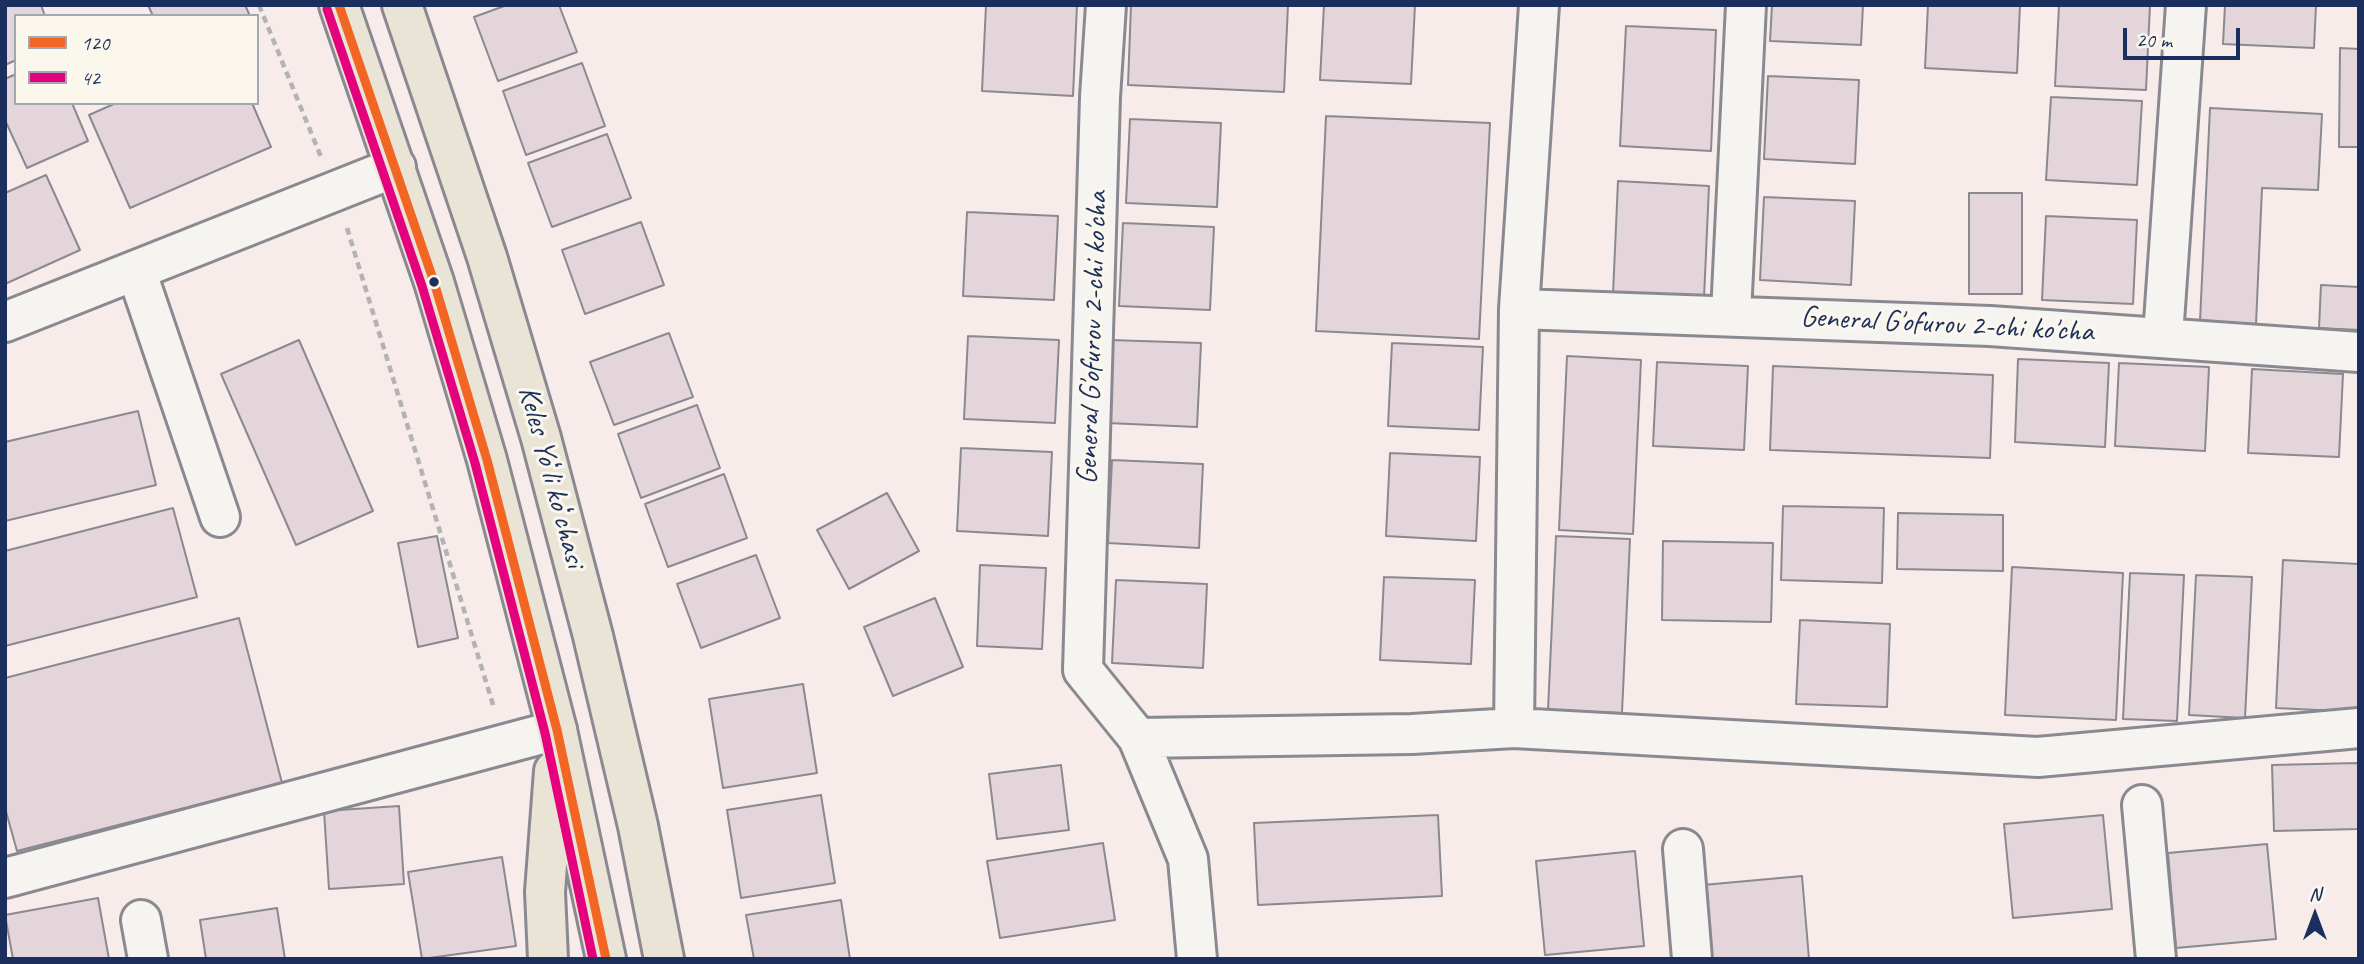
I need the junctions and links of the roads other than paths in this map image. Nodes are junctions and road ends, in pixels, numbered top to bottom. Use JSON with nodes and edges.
{"nodes":[{"id":1,"x":339,"y":5,"type":"edge"},
{"id":2,"x":402,"y":5,"type":"edge"},
{"id":3,"x":1106,"y":5,"type":"edge"},
{"id":4,"x":1539,"y":5,"type":"edge"},
{"id":5,"x":1746,"y":5,"type":"edge"},
{"id":6,"x":2186,"y":5,"type":"edge"},
{"id":7,"x":396,"y":167,"type":"junction"},
{"id":8,"x":136,"y":270,"type":"junction"},
{"id":9,"x":1519,"y":309,"type":"junction"},
{"id":10,"x":1731,"y":314,"type":"junction"},
{"id":11,"x":5,"y":322,"type":"edge"},
{"id":12,"x":2163,"y":336,"type":"junction"},
{"id":13,"x":2359,"y":352,"type":"edge"},
{"id":14,"x":220,"y":517,"type":"dead end"},
{"id":15,"x":1514,"y":728,"type":"junction"},
{"id":16,"x":2359,"y":728,"type":"edge"},
{"id":17,"x":557,"y":730,"type":"junction"},
{"id":18,"x":1138,"y":738,"type":"junction"},
{"id":19,"x":2142,"y":805,"type":"dead end"},
{"id":20,"x":1683,"y":849,"type":"dead end"},
{"id":21,"x":5,"y":878,"type":"edge"},
{"id":22,"x":141,"y":920,"type":"dead end"},
{"id":23,"x":148,"y":959,"type":"edge"},
{"id":24,"x":548,"y":959,"type":"edge"},
{"id":25,"x":606,"y":959,"type":"edge"},
{"id":26,"x":664,"y":959,"type":"edge"},
{"id":27,"x":1197,"y":959,"type":"edge"},
{"id":28,"x":1692,"y":959,"type":"edge"},
{"id":29,"x":2156,"y":959,"type":"edge"}],
"edges":[{"from":1,"to":7,"type":"main road","name":"Keles Yoʻli koʻchasi"},
{"from":2,"to":26,"type":"main road","name":"Keles Yoʻli koʻchasi"},
{"from":3,"to":18,"type":"street","name":"General G'ofurov 2-chi ko'cha"},
{"from":4,"to":9,"type":"street"},
{"from":5,"to":10,"type":"street"},
{"from":6,"to":12,"type":"street"},
{"from":7,"to":8,"type":"street"},
{"from":7,"to":17,"type":"main road","name":"Keles Yoʻli koʻchasi"},
{"from":8,"to":11,"type":"street"},
{"from":8,"to":14,"type":"street"},
{"from":9,"to":10,"type":"street","name":"General G'ofurov 2-chi ko'cha"},
{"from":9,"to":15,"type":"street"},
{"from":10,"to":12,"type":"street","name":"General G'ofurov 2-chi ko'cha"},
{"from":12,"to":13,"type":"street","name":"General G'ofurov 2-chi ko'cha"},
{"from":15,"to":16,"type":"street"},
{"from":15,"to":18,"type":"street"},
{"from":17,"to":21,"type":"street"},
{"from":17,"to":24,"type":"main road"},
{"from":17,"to":25,"type":"main road","name":"Keles Yoʻli koʻchasi"},
{"from":18,"to":27,"type":"street"},
{"from":19,"to":29,"type":"street"},
{"from":20,"to":28,"type":"street"},
{"from":22,"to":23,"type":"street"}]}
